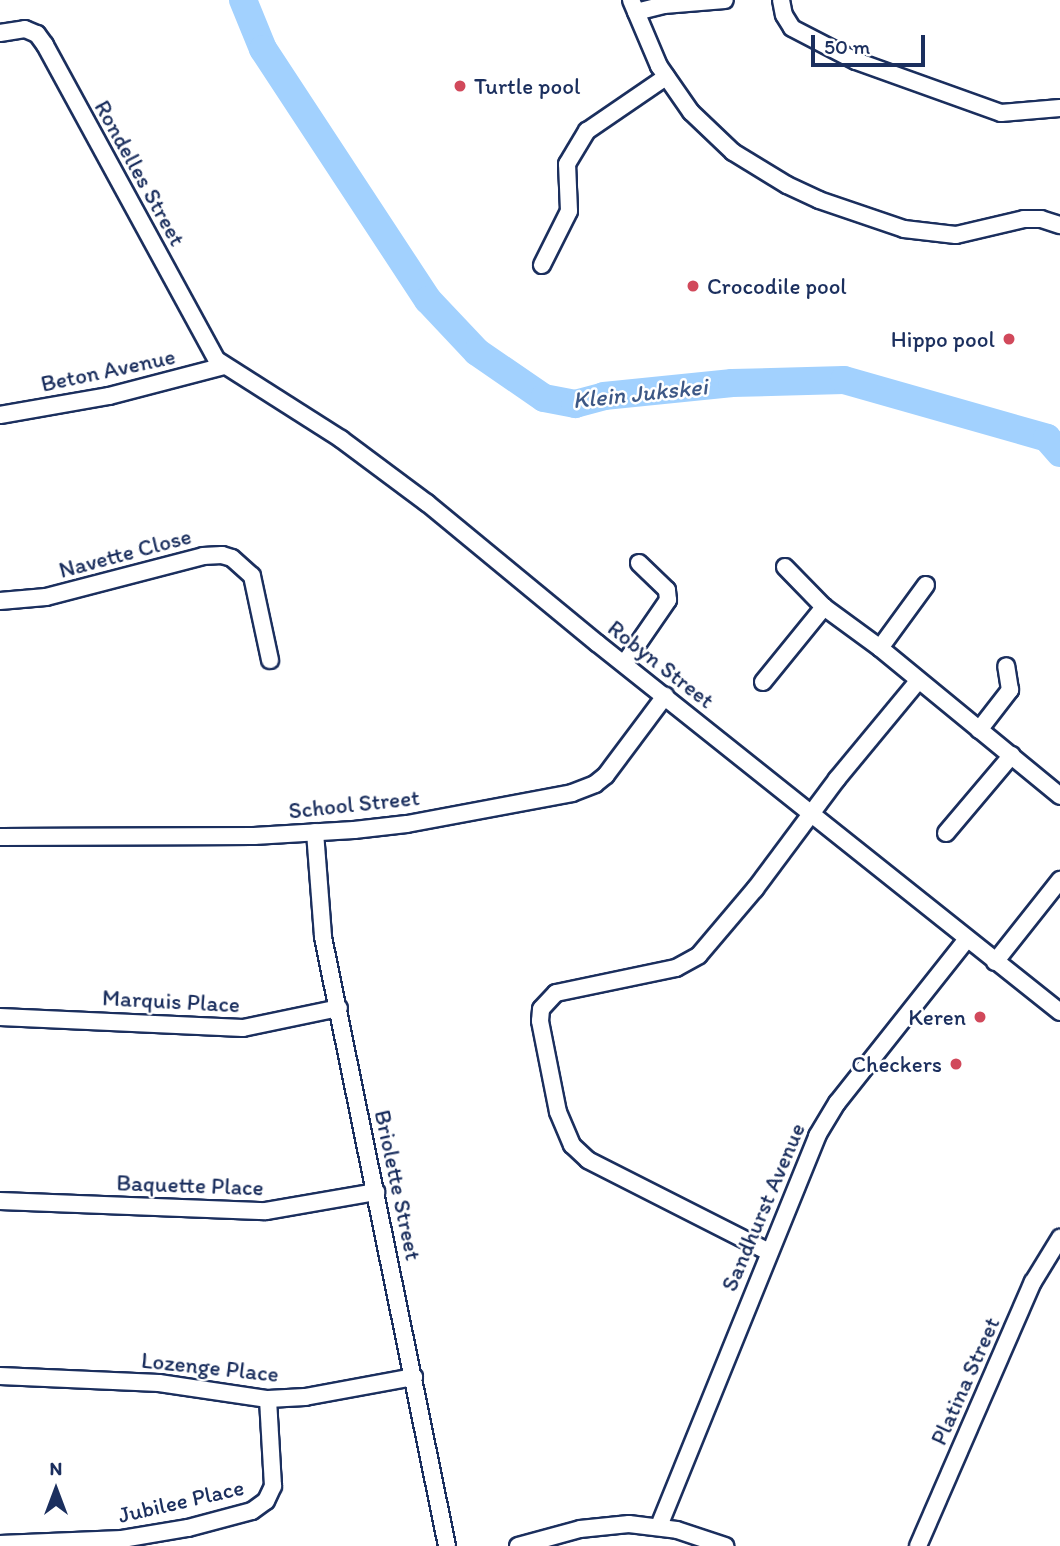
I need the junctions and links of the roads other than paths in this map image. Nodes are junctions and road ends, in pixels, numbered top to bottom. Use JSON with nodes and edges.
{"nodes":[{"id":1,"x":725,"y":0,"type":"edge"},
{"id":2,"x":781,"y":0,"type":"edge"},
{"id":3,"x":634,"y":6,"type":"edge"},
{"id":4,"x":0,"y":33,"type":"edge"},
{"id":5,"x":666,"y":77,"type":"junction"},
{"id":6,"x":1060,"y":108,"type":"edge"},
{"id":7,"x":1060,"y":225,"type":"edge"},
{"id":8,"x":542,"y":265,"type":"dead end"},
{"id":9,"x":224,"y":366,"type":"junction"},
{"id":10,"x":0,"y":415,"type":"edge"},
{"id":11,"x":639,"y":563,"type":"dead end"},
{"id":12,"x":785,"y":567,"type":"dead end"},
{"id":13,"x":926,"y":585,"type":"dead end"},
{"id":14,"x":0,"y":601,"type":"edge"},
{"id":15,"x":824,"y":607,"type":"junction"},
{"id":16,"x":880,"y":648,"type":"junction"},
{"id":17,"x":270,"y":660,"type":"dead end"},
{"id":18,"x":624,"y":664,"type":"junction"},
{"id":19,"x":1006,"y":666,"type":"dead end"},
{"id":20,"x":918,"y":681,"type":"junction"},
{"id":21,"x":763,"y":682,"type":"dead end"},
{"id":22,"x":665,"y":696,"type":"junction"},
{"id":23,"x":979,"y":730,"type":"junction"},
{"id":24,"x":1012,"y":755,"type":"junction"},
{"id":25,"x":1060,"y":796,"type":"edge"},
{"id":26,"x":811,"y":815,"type":"junction"},
{"id":27,"x":315,"y":832,"type":"junction"},
{"id":28,"x":946,"y":833,"type":"dead end"},
{"id":29,"x":0,"y":838,"type":"edge"},
{"id":30,"x":1060,"y":880,"type":"edge"},
{"id":31,"x":967,"y":939,"type":"junction"},
{"id":32,"x":995,"y":962,"type":"junction"},
{"id":33,"x":339,"y":1008,"type":"junction"},
{"id":34,"x":1060,"y":1012,"type":"edge"},
{"id":35,"x":0,"y":1017,"type":"edge"},
{"id":36,"x":376,"y":1192,"type":"junction"},
{"id":37,"x":0,"y":1201,"type":"edge"},
{"id":38,"x":1060,"y":1238,"type":"edge"},
{"id":39,"x":769,"y":1252,"type":"junction"},
{"id":40,"x":0,"y":1376,"type":"edge"},
{"id":41,"x":414,"y":1377,"type":"junction"},
{"id":42,"x":268,"y":1399,"type":"junction"},
{"id":43,"x":660,"y":1526,"type":"junction"},
{"id":44,"x":0,"y":1544,"type":"edge"},
{"id":45,"x":447,"y":1546,"type":"edge"},
{"id":46,"x":517,"y":1546,"type":"edge"},
{"id":47,"x":725,"y":1546,"type":"edge"},
{"id":48,"x":918,"y":1546,"type":"edge"}],
"edges":[{"from":1,"to":3,"type":"street"},
{"from":2,"to":6,"type":"street"},
{"from":3,"to":5,"type":"street"},
{"from":4,"to":9,"type":"street","name":"Rondelles Street"},
{"from":5,"to":7,"type":"street"},
{"from":5,"to":8,"type":"street"},
{"from":9,"to":10,"type":"street","name":"Beton Avenue"},
{"from":9,"to":18,"type":"street","name":"Robyn Street"},
{"from":11,"to":18,"type":"street"},
{"from":12,"to":15,"type":"street"},
{"from":13,"to":16,"type":"street"},
{"from":14,"to":17,"type":"street","name":"Navette Close"},
{"from":15,"to":16,"type":"street"},
{"from":15,"to":21,"type":"street"},
{"from":16,"to":20,"type":"street"},
{"from":18,"to":22,"type":"street","name":"Robyn Street"},
{"from":19,"to":23,"type":"street"},
{"from":20,"to":23,"type":"street"},
{"from":20,"to":26,"type":"street"},
{"from":22,"to":26,"type":"street","name":"Robyn Street"},
{"from":22,"to":27,"type":"street","name":"School Street"},
{"from":23,"to":24,"type":"street"},
{"from":24,"to":25,"type":"street"},
{"from":24,"to":28,"type":"street"},
{"from":26,"to":31,"type":"street","name":"Robyn Street"},
{"from":26,"to":39,"type":"street"},
{"from":27,"to":29,"type":"street","name":"School Street"},
{"from":27,"to":33,"type":"street","name":"Briolette Street"},
{"from":30,"to":32,"type":"street"},
{"from":31,"to":32,"type":"street","name":"Robyn Street"},
{"from":31,"to":39,"type":"street","name":"Sandhurst Avenue"},
{"from":32,"to":34,"type":"street","name":"Robyn Street"},
{"from":33,"to":35,"type":"street","name":"Marquis Place"},
{"from":33,"to":36,"type":"street","name":"Briolette Street"},
{"from":36,"to":37,"type":"street","name":"Baquette Place"},
{"from":36,"to":41,"type":"street","name":"Briolette Street"},
{"from":38,"to":48,"type":"street","name":"Platina Street"},
{"from":39,"to":43,"type":"street","name":"Sandhurst Avenue"},
{"from":40,"to":42,"type":"street","name":"Lozenge Place"},
{"from":41,"to":42,"type":"street","name":"Lozenge Place"},
{"from":41,"to":45,"type":"street","name":"Briolette Street"},
{"from":42,"to":44,"type":"street","name":"Jubilee Place"},
{"from":43,"to":46,"type":"street"},
{"from":43,"to":47,"type":"street"}]}
